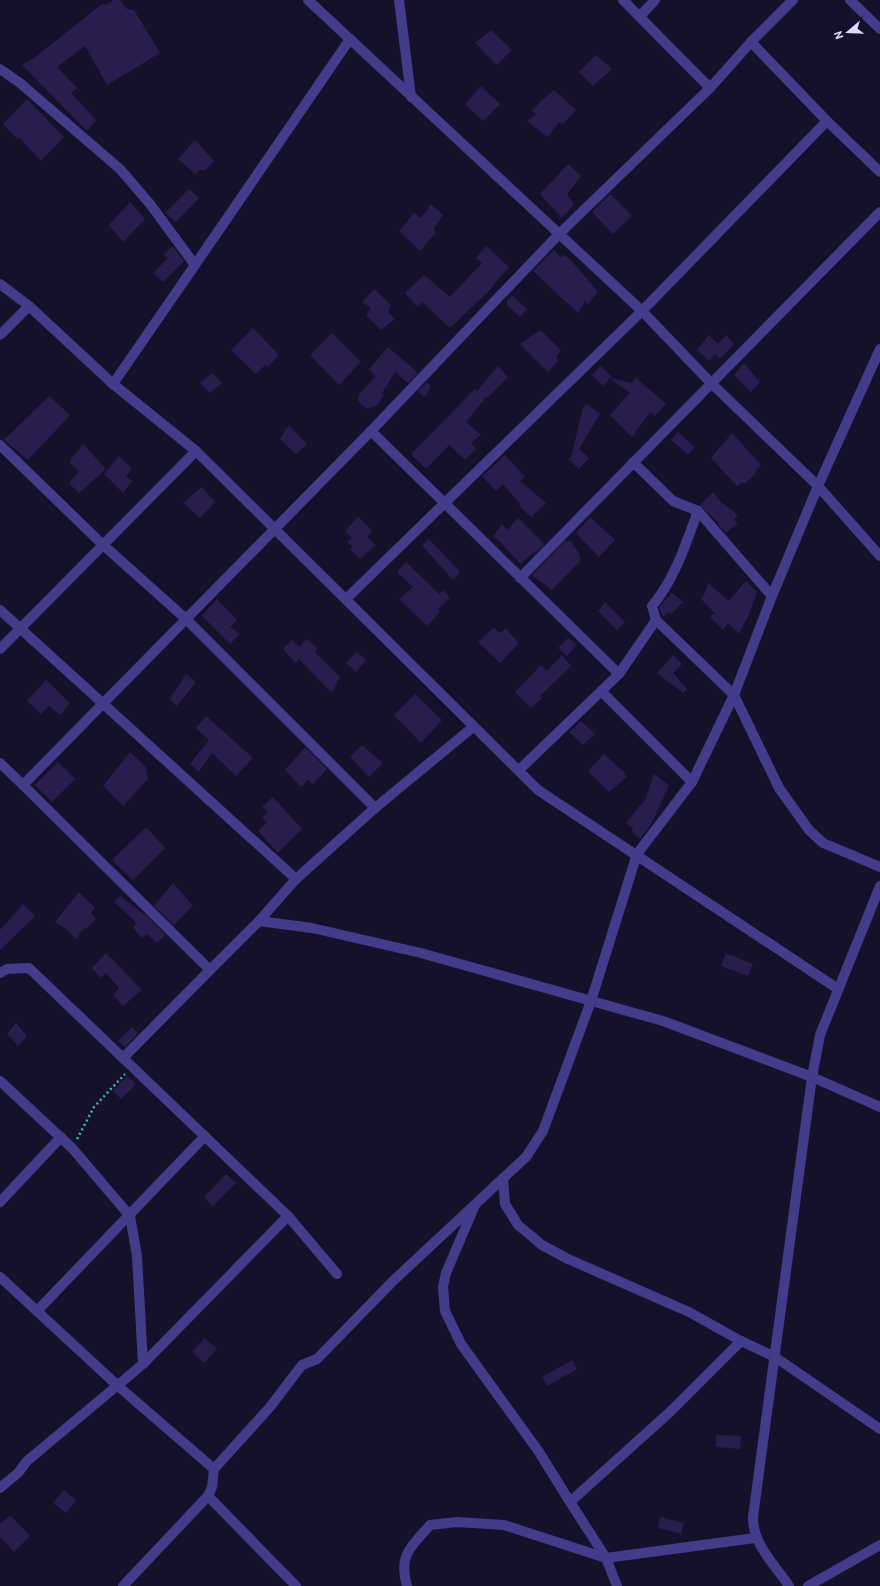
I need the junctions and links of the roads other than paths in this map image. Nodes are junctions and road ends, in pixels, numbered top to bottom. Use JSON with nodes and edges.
{"nodes":[{"id":1,"x":308,"y":0,"type":"edge"},
{"id":2,"x":399,"y":0,"type":"edge"},
{"id":3,"x":623,"y":0,"type":"edge"},
{"id":4,"x":655,"y":0,"type":"edge"},
{"id":5,"x":793,"y":0,"type":"edge"},
{"id":6,"x":850,"y":0,"type":"edge"},
{"id":7,"x":640,"y":16,"type":"junction"},
{"id":8,"x":880,"y":29,"type":"edge"},
{"id":9,"x":350,"y":39,"type":"junction"},
{"id":10,"x":751,"y":42,"type":"junction"},
{"id":11,"x":0,"y":69,"type":"edge"},
{"id":12,"x":710,"y":88,"type":"junction"},
{"id":13,"x":411,"y":97,"type":"junction"},
{"id":14,"x":827,"y":121,"type":"junction"},
{"id":15,"x":880,"y":172,"type":"edge"},
{"id":16,"x":880,"y":212,"type":"edge"},
{"id":17,"x":559,"y":234,"type":"junction"},
{"id":18,"x":195,"y":265,"type":"junction"},
{"id":19,"x":0,"y":284,"type":"edge"},
{"id":20,"x":29,"y":306,"type":"junction"},
{"id":21,"x":642,"y":311,"type":"junction"},
{"id":22,"x":0,"y":334,"type":"edge"},
{"id":23,"x":880,"y":349,"type":"edge"},
{"id":24,"x":710,"y":382,"type":"junction"},
{"id":25,"x":113,"y":384,"type":"junction"},
{"id":26,"x":371,"y":431,"type":"junction"},
{"id":27,"x":0,"y":445,"type":"edge"},
{"id":28,"x":196,"y":451,"type":"junction"},
{"id":29,"x":633,"y":462,"type":"junction"},
{"id":30,"x":818,"y":486,"type":"junction"},
{"id":31,"x":445,"y":503,"type":"junction"},
{"id":32,"x":698,"y":511,"type":"junction"},
{"id":33,"x":275,"y":529,"type":"junction"},
{"id":34,"x":102,"y":544,"type":"junction"},
{"id":35,"x":880,"y":556,"type":"edge"},
{"id":36,"x":520,"y":578,"type":"junction"},
{"id":37,"x":772,"y":596,"type":"junction"},
{"id":38,"x":346,"y":599,"type":"junction"},
{"id":39,"x":0,"y":610,"type":"edge"},
{"id":40,"x":186,"y":619,"type":"junction"},
{"id":41,"x":656,"y":620,"type":"junction"},
{"id":42,"x":20,"y":629,"type":"junction"},
{"id":43,"x":0,"y":649,"type":"edge"},
{"id":44,"x":618,"y":674,"type":"junction"},
{"id":45,"x":601,"y":691,"type":"junction"},
{"id":46,"x":734,"y":695,"type":"junction"},
{"id":47,"x":102,"y":704,"type":"junction"},
{"id":48,"x":473,"y":727,"type":"junction"},
{"id":49,"x":0,"y":763,"type":"edge"},
{"id":50,"x":520,"y":770,"type":"junction"},
{"id":51,"x":692,"y":782,"type":"junction"},
{"id":52,"x":23,"y":785,"type":"junction"},
{"id":53,"x":375,"y":808,"type":"junction"},
{"id":54,"x":637,"y":854,"type":"junction"},
{"id":55,"x":880,"y":867,"type":"edge"},
{"id":56,"x":296,"y":879,"type":"junction"},
{"id":57,"x":880,"y":886,"type":"edge"},
{"id":58,"x":259,"y":921,"type":"junction"},
{"id":59,"x":210,"y":970,"type":"junction"},
{"id":60,"x":0,"y":974,"type":"edge"},
{"id":61,"x":838,"y":989,"type":"junction"},
{"id":62,"x":591,"y":1001,"type":"junction"},
{"id":63,"x":123,"y":1058,"type":"junction"},
{"id":64,"x":812,"y":1077,"type":"junction"},
{"id":65,"x":0,"y":1081,"type":"edge"},
{"id":66,"x":880,"y":1107,"type":"edge"},
{"id":67,"x":205,"y":1136,"type":"junction"},
{"id":68,"x":61,"y":1137,"type":"junction"},
{"id":69,"x":503,"y":1178,"type":"junction"},
{"id":70,"x":476,"y":1201,"type":"junction"},
{"id":71,"x":0,"y":1202,"type":"edge"},
{"id":72,"x":130,"y":1216,"type":"junction"},
{"id":73,"x":288,"y":1216,"type":"junction"},
{"id":74,"x":337,"y":1274,"type":"dead end"},
{"id":75,"x":0,"y":1277,"type":"edge"},
{"id":76,"x":37,"y":1311,"type":"junction"},
{"id":77,"x":741,"y":1341,"type":"junction"},
{"id":78,"x":775,"y":1357,"type":"junction"},
{"id":79,"x":143,"y":1364,"type":"junction"},
{"id":80,"x":118,"y":1386,"type":"junction"},
{"id":81,"x":880,"y":1430,"type":"edge"},
{"id":82,"x":214,"y":1469,"type":"junction"},
{"id":83,"x":0,"y":1488,"type":"edge"},
{"id":84,"x":208,"y":1496,"type":"junction"},
{"id":85,"x":570,"y":1502,"type":"junction"},
{"id":86,"x":756,"y":1538,"type":"junction"},
{"id":87,"x":880,"y":1545,"type":"edge"},
{"id":88,"x":606,"y":1558,"type":"junction"},
{"id":89,"x":124,"y":1585,"type":"edge"},
{"id":90,"x":296,"y":1586,"type":"edge"},
{"id":91,"x":407,"y":1586,"type":"edge"},
{"id":92,"x":617,"y":1586,"type":"edge"},
{"id":93,"x":789,"y":1586,"type":"edge"},
{"id":94,"x":808,"y":1586,"type":"edge"}],
"edges":[{"from":1,"to":9,"type":"street"},
{"from":2,"to":13,"type":"street"},
{"from":3,"to":7,"type":"street"},
{"from":4,"to":7,"type":"street"},
{"from":5,"to":10,"type":"street"},
{"from":6,"to":8,"type":"street"},
{"from":7,"to":12,"type":"street"},
{"from":9,"to":13,"type":"street"},
{"from":9,"to":18,"type":"street"},
{"from":10,"to":12,"type":"street"},
{"from":10,"to":14,"type":"street"},
{"from":11,"to":18,"type":"street"},
{"from":12,"to":17,"type":"street"},
{"from":13,"to":17,"type":"street"},
{"from":14,"to":15,"type":"street"},
{"from":14,"to":21,"type":"street"},
{"from":16,"to":24,"type":"street"},
{"from":17,"to":21,"type":"street"},
{"from":17,"to":26,"type":"street"},
{"from":18,"to":25,"type":"street"},
{"from":19,"to":20,"type":"street"},
{"from":20,"to":22,"type":"street"},
{"from":20,"to":25,"type":"street"},
{"from":21,"to":24,"type":"street"},
{"from":21,"to":31,"type":"street"},
{"from":23,"to":30,"type":"street"},
{"from":24,"to":29,"type":"street"},
{"from":24,"to":30,"type":"street"},
{"from":25,"to":28,"type":"street"},
{"from":26,"to":31,"type":"street"},
{"from":26,"to":33,"type":"street"},
{"from":27,"to":34,"type":"street"},
{"from":28,"to":33,"type":"street"},
{"from":28,"to":34,"type":"street"},
{"from":29,"to":32,"type":"street"},
{"from":29,"to":36,"type":"street"},
{"from":30,"to":35,"type":"street"},
{"from":30,"to":37,"type":"street"},
{"from":31,"to":36,"type":"street"},
{"from":31,"to":38,"type":"street"},
{"from":32,"to":37,"type":"street"},
{"from":32,"to":41,"type":"street"},
{"from":33,"to":38,"type":"street"},
{"from":33,"to":40,"type":"street"},
{"from":34,"to":40,"type":"street"},
{"from":34,"to":42,"type":"street"},
{"from":36,"to":44,"type":"street"},
{"from":37,"to":46,"type":"street"},
{"from":38,"to":48,"type":"street"},
{"from":39,"to":42,"type":"street"},
{"from":40,"to":47,"type":"street"},
{"from":40,"to":53,"type":"street"},
{"from":41,"to":44,"type":"street"},
{"from":41,"to":46,"type":"street"},
{"from":42,"to":43,"type":"street"},
{"from":42,"to":47,"type":"street"},
{"from":44,"to":45,"type":"street"},
{"from":45,"to":50,"type":"street"},
{"from":45,"to":51,"type":"street"},
{"from":46,"to":51,"type":"street"},
{"from":46,"to":55,"type":"street"},
{"from":47,"to":52,"type":"street"},
{"from":47,"to":56,"type":"street"},
{"from":48,"to":50,"type":"street"},
{"from":48,"to":53,"type":"street"},
{"from":49,"to":52,"type":"street"},
{"from":50,"to":54,"type":"street"},
{"from":51,"to":54,"type":"street"},
{"from":52,"to":59,"type":"street"},
{"from":53,"to":56,"type":"street"},
{"from":54,"to":61,"type":"street"},
{"from":54,"to":62,"type":"street"},
{"from":56,"to":58,"type":"street"},
{"from":57,"to":61,"type":"street"},
{"from":58,"to":59,"type":"street"},
{"from":58,"to":62,"type":"street"},
{"from":59,"to":63,"type":"street"},
{"from":60,"to":63,"type":"street"},
{"from":61,"to":64,"type":"street"},
{"from":62,"to":64,"type":"street"},
{"from":62,"to":69,"type":"street"},
{"from":63,"to":67,"type":"street"},
{"from":64,"to":66,"type":"street"},
{"from":64,"to":78,"type":"street"},
{"from":65,"to":68,"type":"street"},
{"from":67,"to":72,"type":"street"},
{"from":67,"to":73,"type":"street"},
{"from":68,"to":71,"type":"street"},
{"from":68,"to":72,"type":"street"},
{"from":69,"to":70,"type":"street"},
{"from":69,"to":77,"type":"street"},
{"from":70,"to":82,"type":"street"},
{"from":70,"to":85,"type":"street"},
{"from":72,"to":76,"type":"street"},
{"from":72,"to":79,"type":"street"},
{"from":73,"to":74,"type":"street"},
{"from":73,"to":79,"type":"street"},
{"from":75,"to":76,"type":"street"},
{"from":76,"to":80,"type":"street"},
{"from":77,"to":78,"type":"street"},
{"from":77,"to":85,"type":"street"},
{"from":78,"to":81,"type":"street"},
{"from":78,"to":86,"type":"street"},
{"from":79,"to":80,"type":"street"},
{"from":80,"to":82,"type":"street"},
{"from":80,"to":83,"type":"street"},
{"from":82,"to":84,"type":"street"},
{"from":84,"to":89,"type":"street"},
{"from":84,"to":90,"type":"street"},
{"from":85,"to":88,"type":"street"},
{"from":86,"to":88,"type":"street"},
{"from":86,"to":93,"type":"street"},
{"from":87,"to":94,"type":"street"},
{"from":88,"to":91,"type":"street"},
{"from":88,"to":92,"type":"street"}]}
